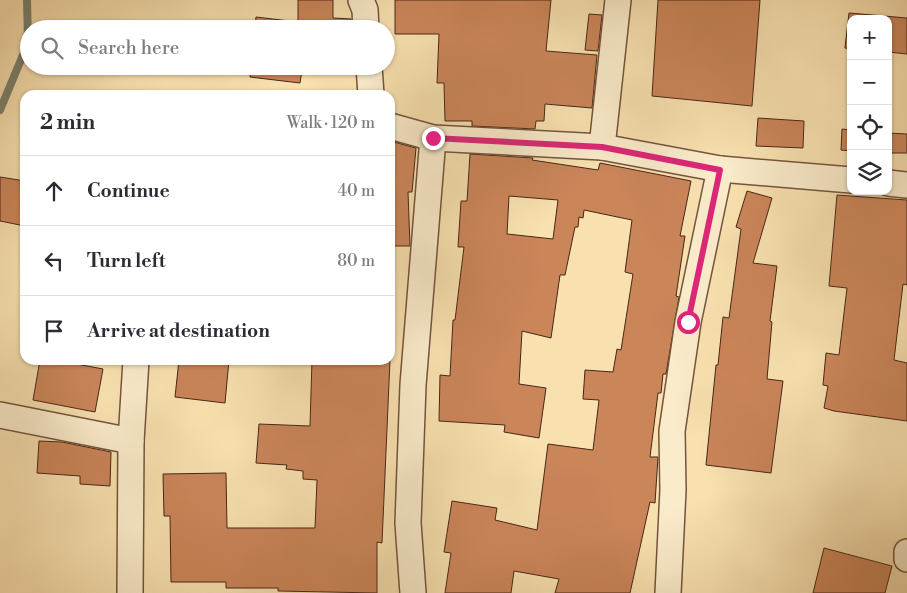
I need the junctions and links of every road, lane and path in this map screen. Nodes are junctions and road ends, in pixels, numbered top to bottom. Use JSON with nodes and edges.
{"nodes":[{"id":1,"x":361,"y":0,"type":"edge"},
{"id":2,"x":618,"y":0,"type":"edge"},
{"id":3,"x":366,"y":20,"type":"edge"},
{"id":4,"x":370,"y":75,"type":"edge"},
{"id":5,"x":371,"y":90,"type":"edge"},
{"id":6,"x":395,"y":127,"type":"edge"},
{"id":7,"x":433,"y":138,"type":"junction"},
{"id":8,"x":602,"y":147,"type":"junction"},
{"id":9,"x":720,"y":170,"type":"junction"},
{"id":10,"x":847,"y":180,"type":"edge"},
{"id":11,"x":892,"y":183,"type":"edge"},
{"id":12,"x":907,"y":184,"type":"edge"},
{"id":13,"x":136,"y":365,"type":"edge"},
{"id":14,"x":0,"y":415,"type":"edge"},
{"id":15,"x":131,"y":441,"type":"junction"},
{"id":16,"x":907,"y":552,"type":"edge"},
{"id":17,"x":907,"y":559,"type":"edge"},
{"id":18,"x":130,"y":593,"type":"edge"},
{"id":19,"x":413,"y":593,"type":"edge"},
{"id":20,"x":668,"y":593,"type":"edge"}],
"edges":[{"from":1,"to":3,"type":"street"},
{"from":2,"to":8,"type":"street"},
{"from":4,"to":5,"type":"street"},
{"from":6,"to":7,"type":"street"},
{"from":7,"to":8,"type":"street"},
{"from":7,"to":19,"type":"street"},
{"from":8,"to":9,"type":"street"},
{"from":9,"to":10,"type":"street"},
{"from":9,"to":20,"type":"street"},
{"from":11,"to":12,"type":"street"},
{"from":13,"to":15,"type":"street"},
{"from":14,"to":15,"type":"street"},
{"from":15,"to":18,"type":"street"},
{"from":16,"to":17,"type":"street"}]}
